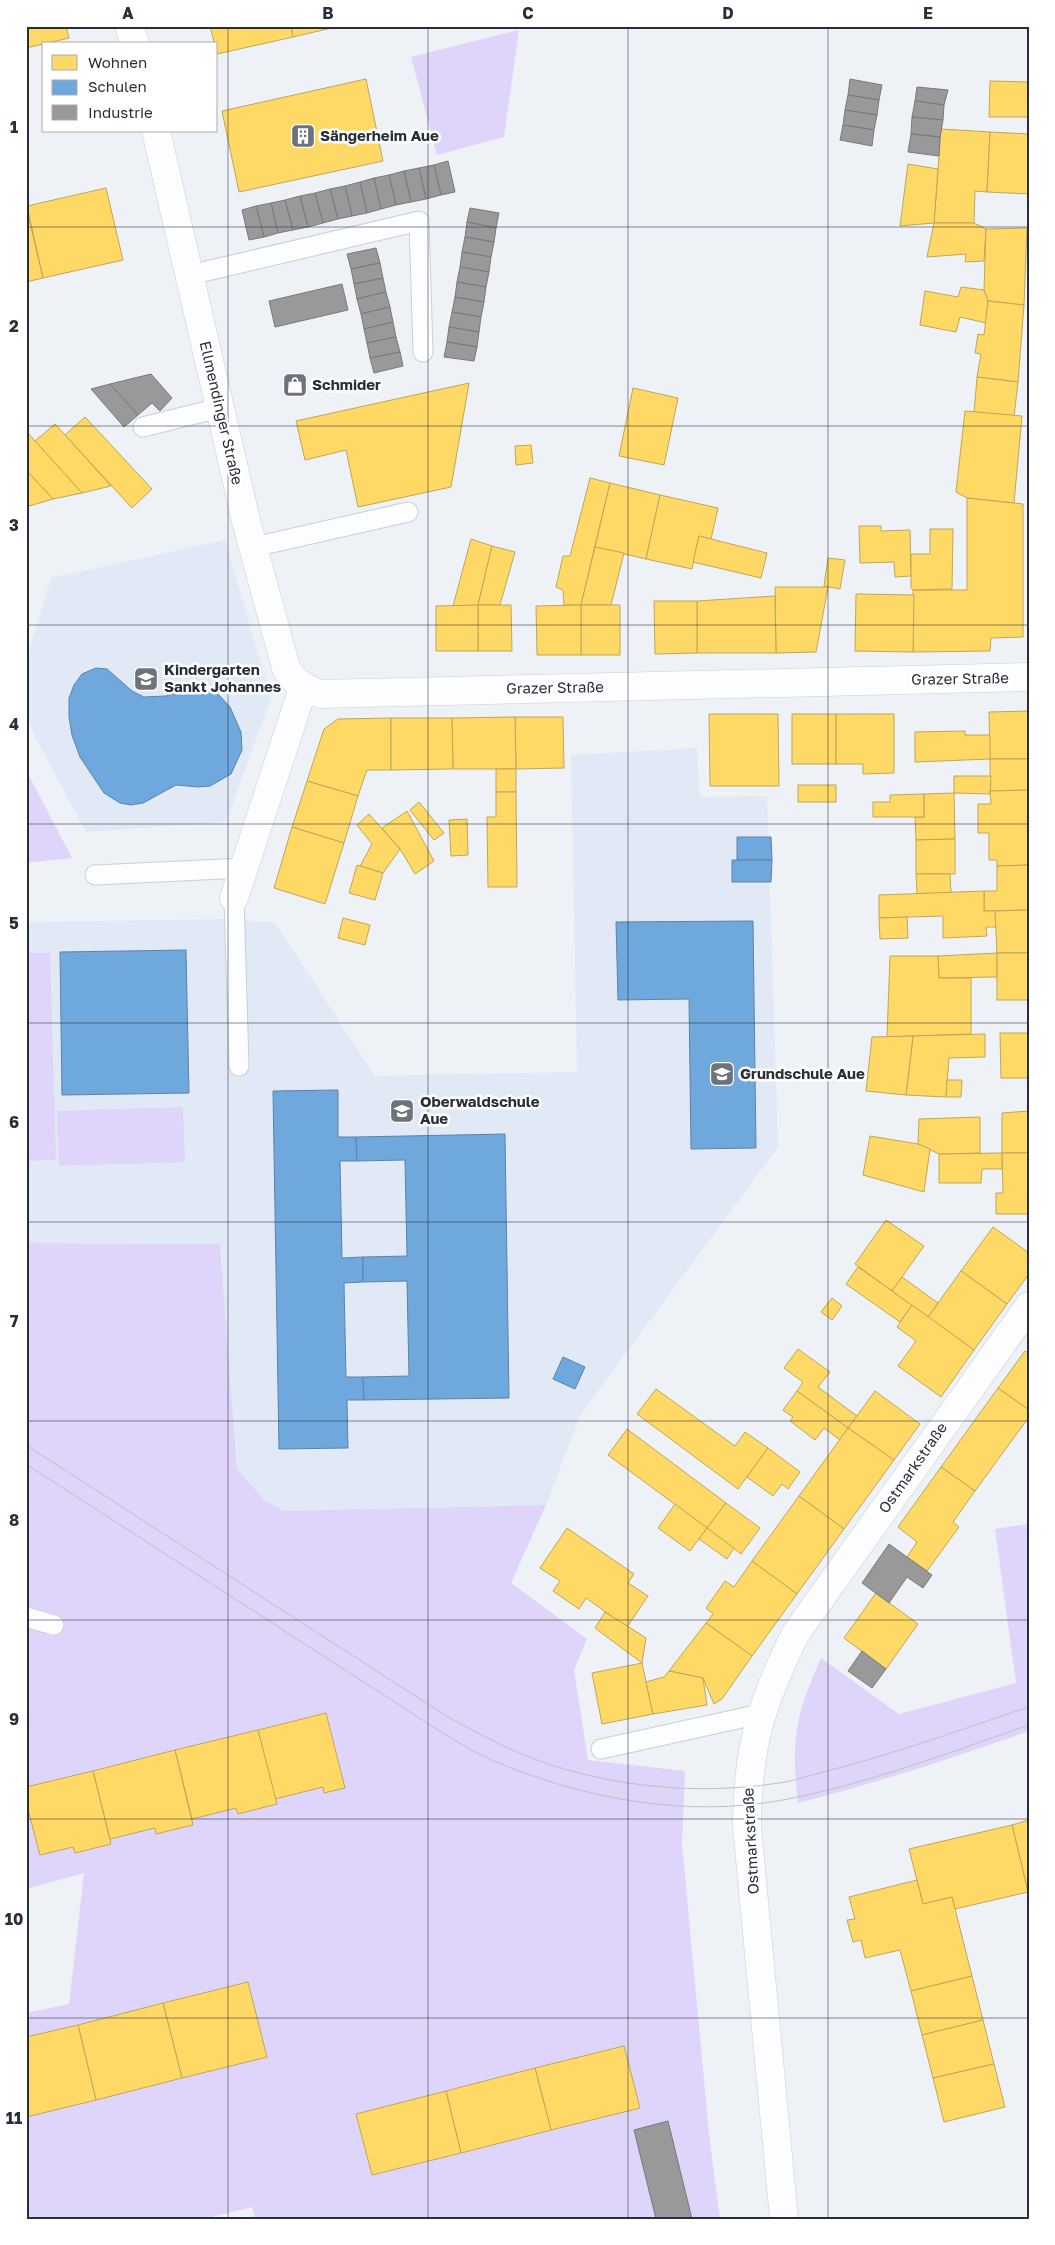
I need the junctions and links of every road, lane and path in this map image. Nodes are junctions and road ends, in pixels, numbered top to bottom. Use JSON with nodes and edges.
{"nodes":[{"id":1,"x":129,"y":26,"type":"edge"},
{"id":2,"x":134,"y":42,"type":"edge"},
{"id":3,"x":156,"y":132,"type":"edge"},
{"id":4,"x":190,"y":276,"type":"junction"},
{"id":5,"x":423,"y":352,"type":"dead end"},
{"id":6,"x":219,"y":408,"type":"junction"},
{"id":7,"x":143,"y":427,"type":"dead end"},
{"id":8,"x":408,"y":512,"type":"dead end"},
{"id":9,"x":254,"y":547,"type":"junction"},
{"id":10,"x":1029,"y":677,"type":"edge"},
{"id":11,"x":303,"y":688,"type":"junction"},
{"id":12,"x":244,"y":868,"type":"junction"},
{"id":13,"x":95,"y":875,"type":"dead end"},
{"id":14,"x":234,"y":898,"type":"joint"},
{"id":15,"x":239,"y":1066,"type":"dead end"},
{"id":16,"x":1029,"y":1306,"type":"edge"},
{"id":17,"x":26,"y":1616,"type":"edge"},
{"id":18,"x":54,"y":1626,"type":"dead end"},
{"id":19,"x":760,"y":1714,"type":"junction"},
{"id":20,"x":601,"y":1749,"type":"dead end"},
{"id":21,"x":784,"y":2219,"type":"edge"}],
"edges":[{"from":1,"to":2,"type":"street"},
{"from":3,"to":4,"type":"street","name":"Ellmendinger Straße"},
{"from":4,"to":5,"type":"lane"},
{"from":4,"to":6,"type":"street","name":"Ellmendinger Straße"},
{"from":6,"to":7,"type":"lane"},
{"from":6,"to":9,"type":"street","name":"Ellmendinger Straße"},
{"from":8,"to":9,"type":"lane"},
{"from":9,"to":11,"type":"street","name":"Ellmendinger Straße"},
{"from":10,"to":11,"type":"street","name":"Grazer Straße"},
{"from":11,"to":12,"type":"street"},
{"from":12,"to":13,"type":"lane"},
{"from":12,"to":14,"type":"street"},
{"from":14,"to":15,"type":"lane"},
{"from":16,"to":19,"type":"street","name":"Ostmarkstraße"},
{"from":17,"to":18,"type":"lane"},
{"from":19,"to":20,"type":"lane"},
{"from":19,"to":21,"type":"street","name":"Ostmarkstraße"}]}
